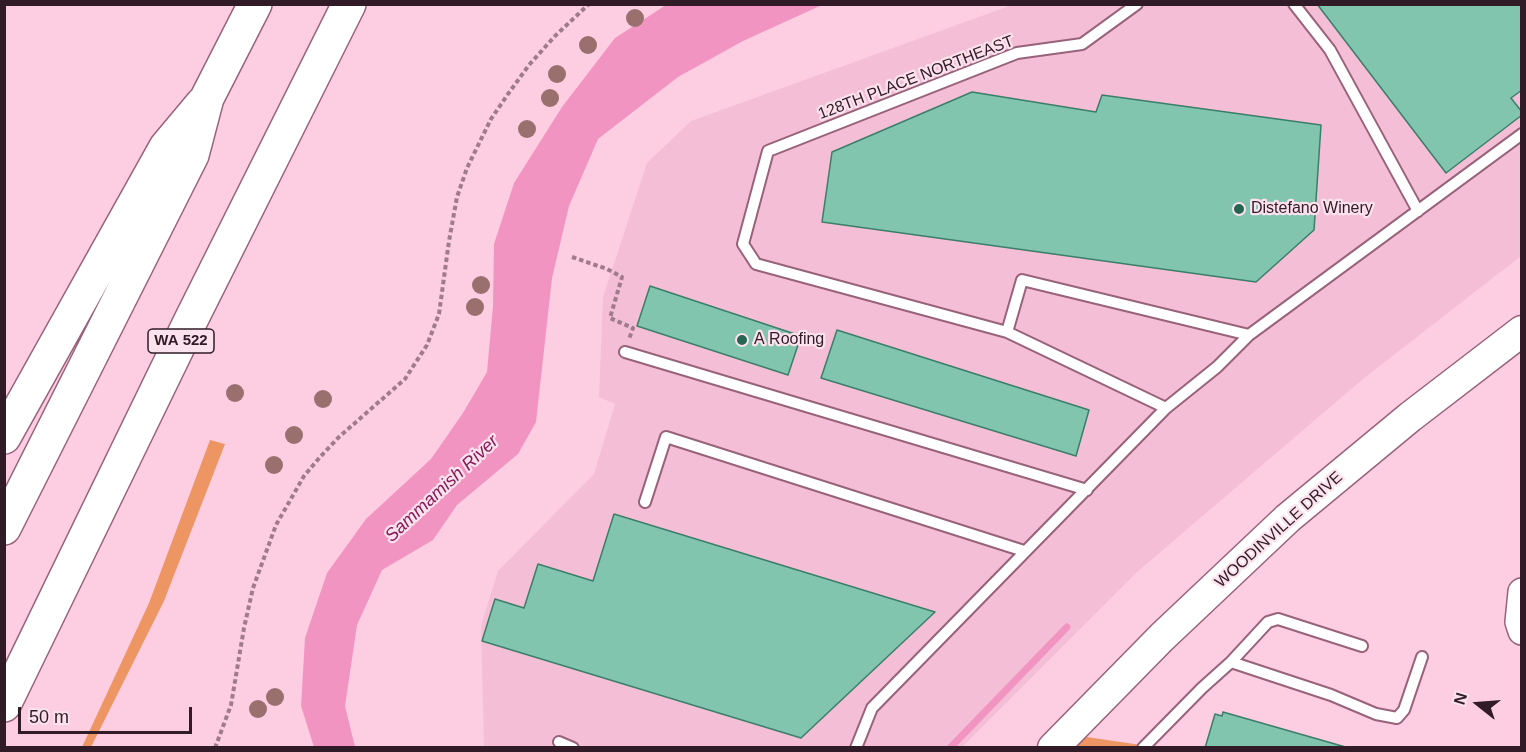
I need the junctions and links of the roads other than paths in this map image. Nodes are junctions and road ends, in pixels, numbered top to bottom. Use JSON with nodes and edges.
{"nodes":[{"id":1,"x":255,"y":4,"type":"edge"},
{"id":2,"x":349,"y":4,"type":"edge"},
{"id":3,"x":1137,"y":4,"type":"edge"},
{"id":4,"x":1294,"y":4,"type":"edge"},
{"id":5,"x":207,"y":98,"type":"junction"},
{"id":6,"x":1521,"y":134,"type":"edge"},
{"id":7,"x":1418,"y":211,"type":"junction"},
{"id":8,"x":1521,"y":331,"type":"edge"},
{"id":9,"x":1007,"y":332,"type":"junction"},
{"id":10,"x":1249,"y":335,"type":"junction"},
{"id":11,"x":625,"y":352,"type":"road end"},
{"id":12,"x":1166,"y":408,"type":"junction"},
{"id":13,"x":4,"y":437,"type":"edge"},
{"id":14,"x":1088,"y":490,"type":"junction"},
{"id":15,"x":645,"y":502,"type":"dead end"},
{"id":16,"x":4,"y":528,"type":"edge"},
{"id":17,"x":1024,"y":551,"type":"junction"},
{"id":18,"x":1521,"y":592,"type":"edge"},
{"id":19,"x":1521,"y":631,"type":"edge"},
{"id":20,"x":1362,"y":646,"type":"dead end"},
{"id":21,"x":1422,"y":657,"type":"dead end"},
{"id":22,"x":1231,"y":662,"type":"junction"},
{"id":23,"x":4,"y":705,"type":"edge"},
{"id":24,"x":559,"y":742,"type":"dead end"},
{"id":25,"x":1063,"y":744,"type":"edge"},
{"id":26,"x":573,"y":747,"type":"edge"},
{"id":27,"x":856,"y":747,"type":"edge"},
{"id":28,"x":1143,"y":747,"type":"edge"}],
"edges":[{"from":1,"to":5,"type":"highway"},
{"from":2,"to":23,"type":"highway","number":"WA 522"},
{"from":3,"to":9,"type":"lane","name":"128TH PLACE NORTHEAST"},
{"from":4,"to":7,"type":"lane"},
{"from":5,"to":13,"type":"highway"},
{"from":5,"to":16,"type":"highway"},
{"from":6,"to":7,"type":"lane"},
{"from":7,"to":10,"type":"lane"},
{"from":8,"to":25,"type":"main road","name":"WOODINVILLE DRIVE"},
{"from":9,"to":10,"type":"lane"},
{"from":9,"to":12,"type":"lane"},
{"from":10,"to":12,"type":"lane"},
{"from":11,"to":14,"type":"lane"},
{"from":12,"to":14,"type":"lane"},
{"from":14,"to":17,"type":"lane"},
{"from":15,"to":17,"type":"lane"},
{"from":17,"to":27,"type":"lane"},
{"from":18,"to":19,"type":"street"},
{"from":20,"to":22,"type":"lane"},
{"from":21,"to":22,"type":"lane"},
{"from":22,"to":28,"type":"lane"},
{"from":24,"to":26,"type":"lane"}]}
